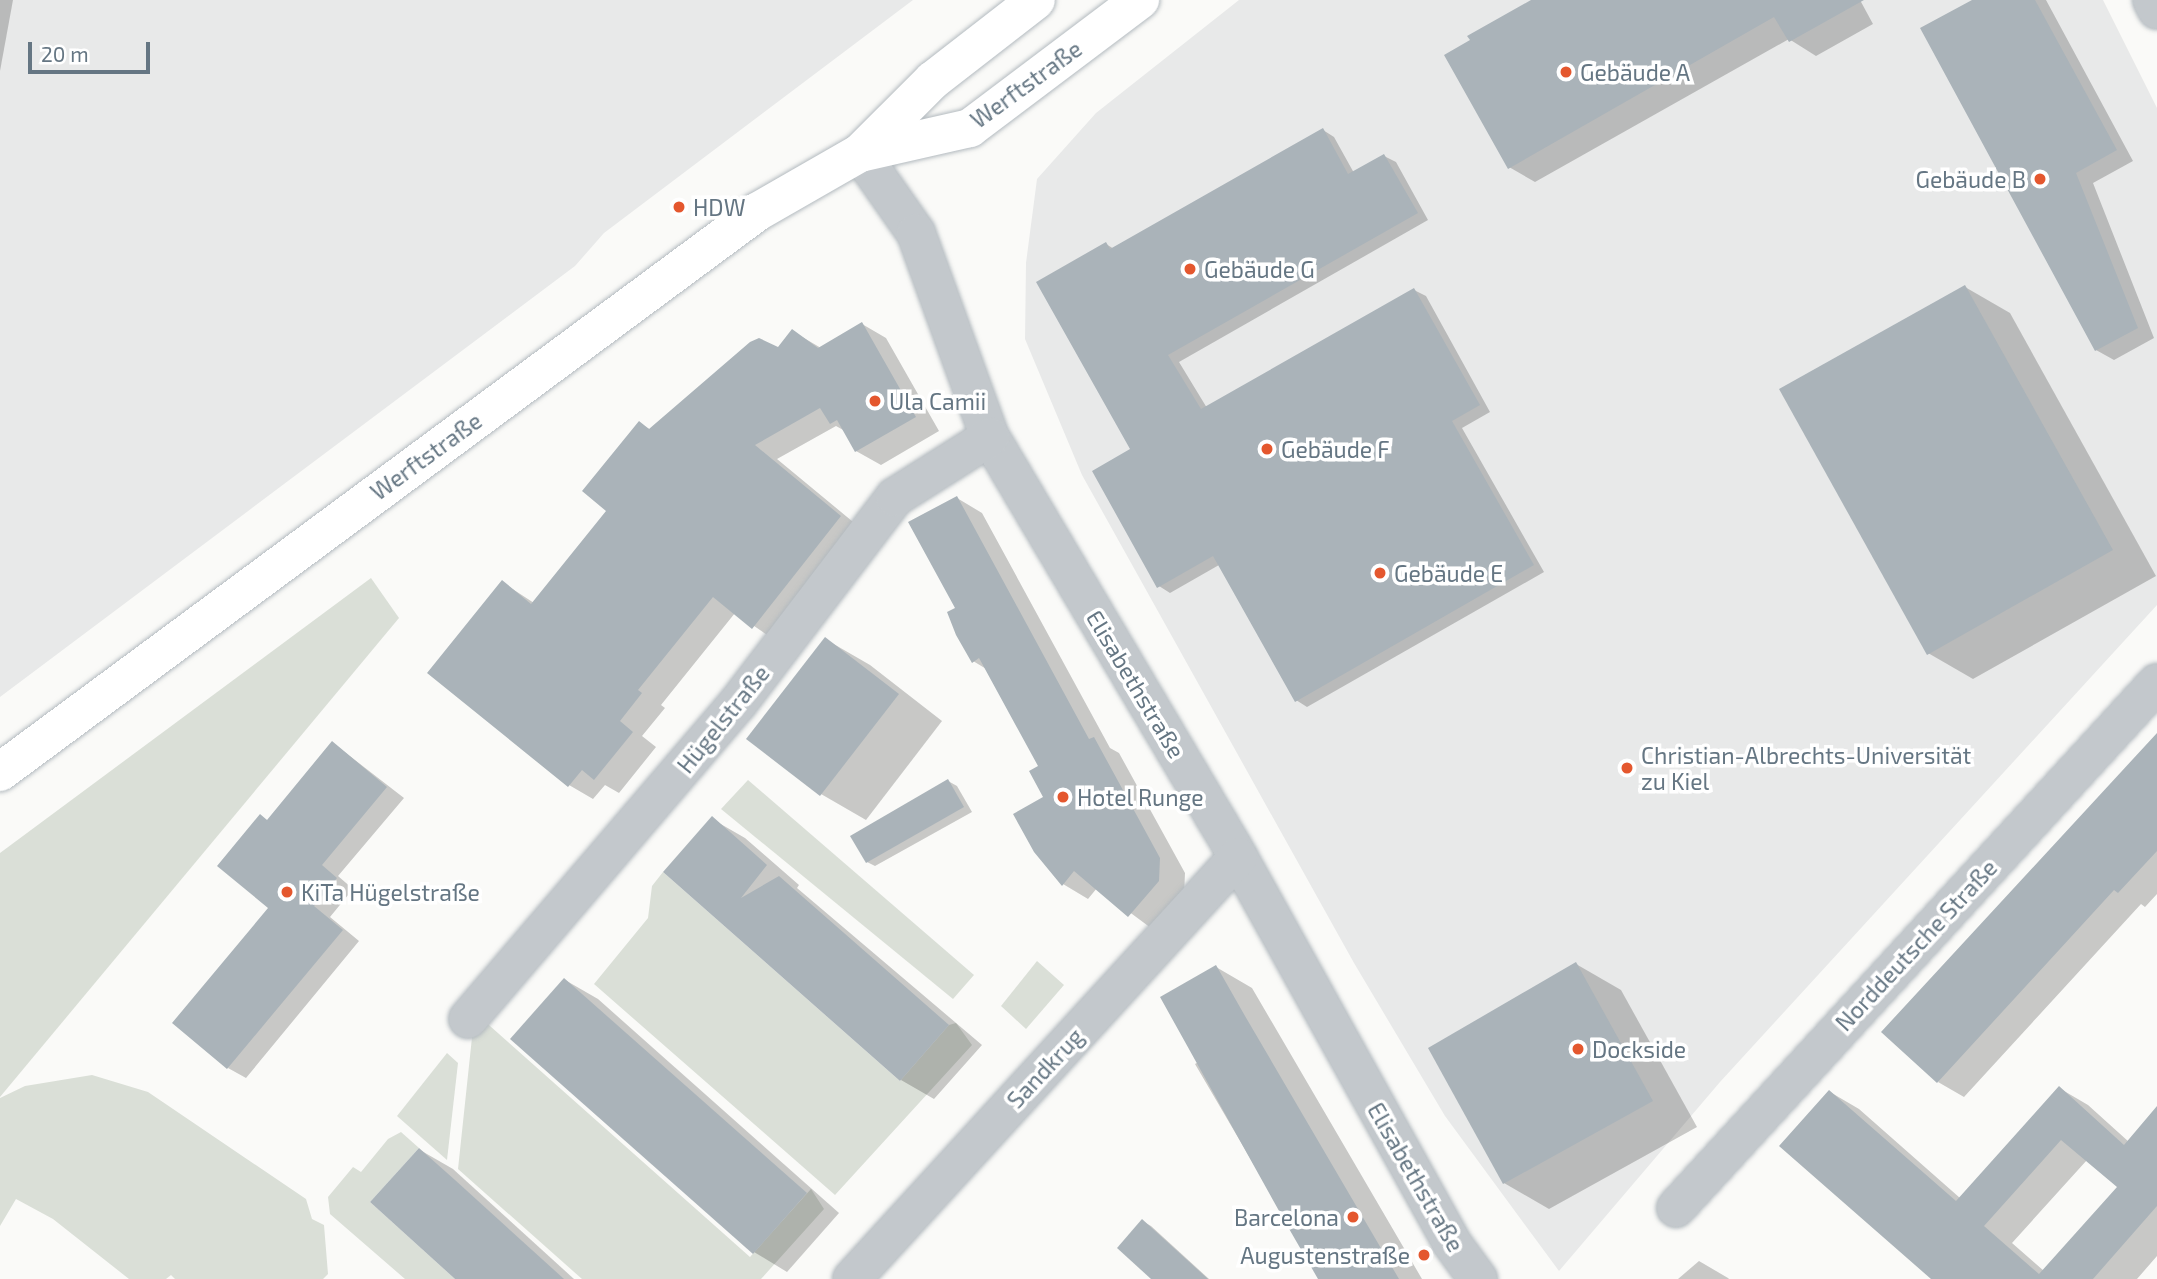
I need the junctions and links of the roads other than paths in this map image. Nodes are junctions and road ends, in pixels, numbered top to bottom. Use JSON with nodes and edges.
{"nodes":[{"id":1,"x":1035,"y":0,"type":"edge"},
{"id":2,"x":1140,"y":0,"type":"edge"},
{"id":3,"x":2151,"y":0,"type":"edge"},
{"id":4,"x":2157,"y":10,"type":"edge"},
{"id":5,"x":860,"y":153,"type":"junction"},
{"id":6,"x":990,"y":436,"type":"junction"},
{"id":7,"x":2157,"y":683,"type":"edge"},
{"id":8,"x":0,"y":772,"type":"edge"},
{"id":9,"x":1238,"y":857,"type":"junction"},
{"id":10,"x":468,"y":1019,"type":"dead end"},
{"id":11,"x":1676,"y":1208,"type":"dead end"},
{"id":12,"x":852,"y":1279,"type":"edge"},
{"id":13,"x":1478,"y":1279,"type":"edge"}],
"edges":[{"from":1,"to":5,"type":"main road","name":"Werftstraße"},
{"from":2,"to":5,"type":"main road","name":"Werftstraße"},
{"from":3,"to":4,"type":"street"},
{"from":5,"to":6,"type":"street","name":"Elisabethstraße"},
{"from":5,"to":8,"type":"main road","name":"Werftstraße"},
{"from":6,"to":9,"type":"street","name":"Elisabethstraße"},
{"from":6,"to":10,"type":"street","name":"Hügelstraße"},
{"from":7,"to":11,"type":"street","name":"Norddeutsche Straße"},
{"from":9,"to":12,"type":"street","name":"Sandkrug"},
{"from":9,"to":13,"type":"street","name":"Elisabethstraße"}]}
